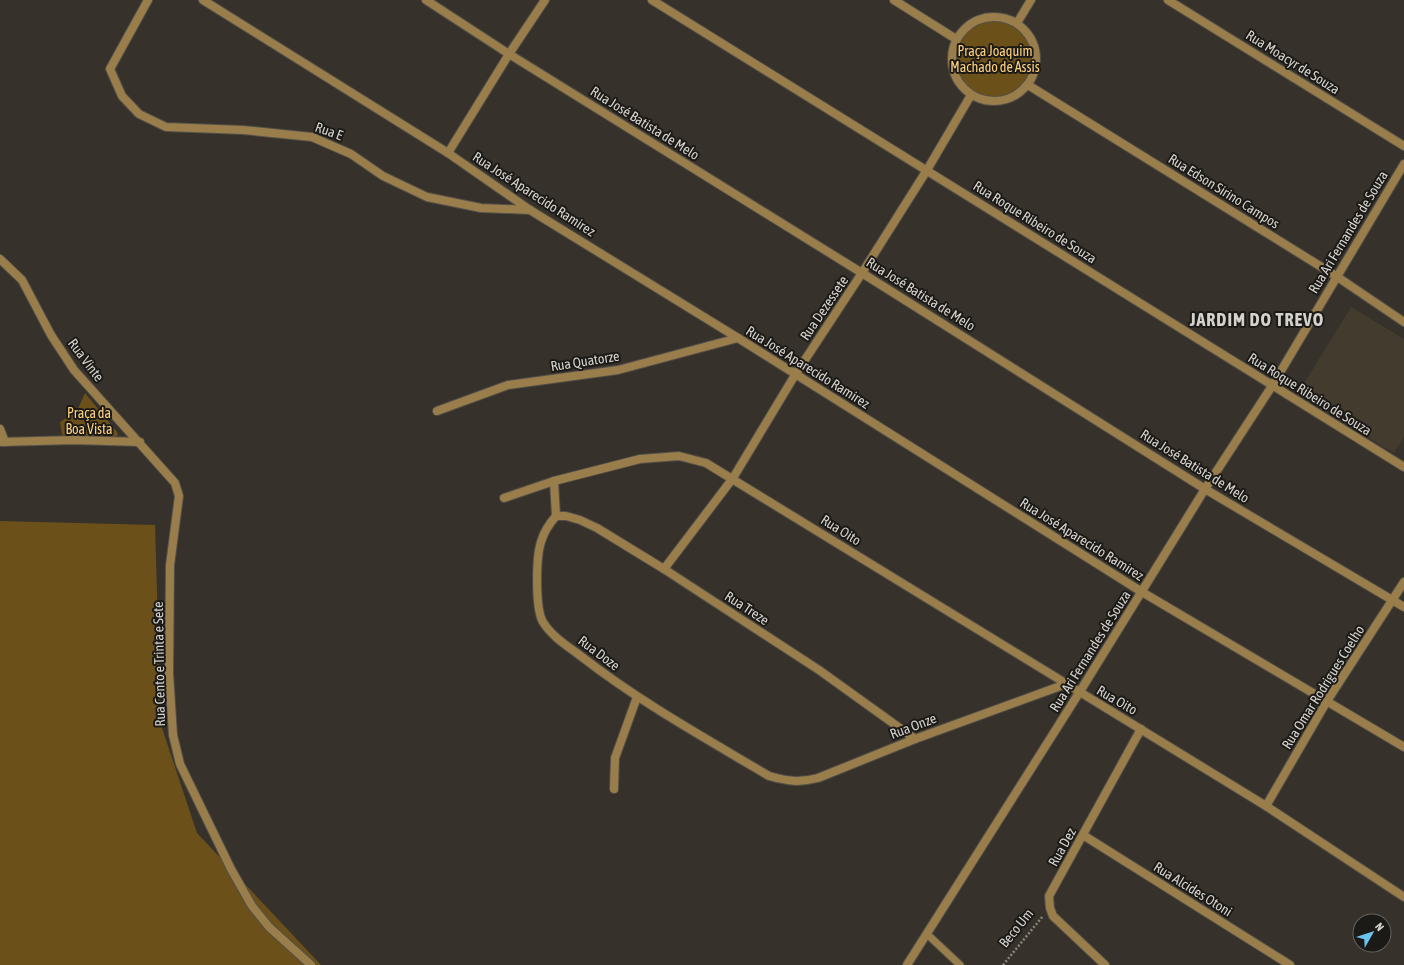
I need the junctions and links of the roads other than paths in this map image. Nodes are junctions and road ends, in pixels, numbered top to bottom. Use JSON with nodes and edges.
{"nodes":[{"id":1,"x":148,"y":0,"type":"edge"},
{"id":2,"x":203,"y":0,"type":"edge"},
{"id":3,"x":426,"y":0,"type":"edge"},
{"id":4,"x":545,"y":0,"type":"edge"},
{"id":5,"x":652,"y":0,"type":"edge"},
{"id":6,"x":894,"y":0,"type":"edge"},
{"id":7,"x":1031,"y":0,"type":"edge"},
{"id":8,"x":1168,"y":0,"type":"edge"},
{"id":9,"x":1017,"y":23,"type":"junction"},
{"id":10,"x":956,"y":39,"type":"junction"},
{"id":11,"x":509,"y":54,"type":"junction"},
{"id":12,"x":1028,"y":85,"type":"junction"},
{"id":13,"x":971,"y":95,"type":"junction"},
{"id":14,"x":1404,"y":146,"type":"edge"},
{"id":15,"x":448,"y":153,"type":"junction"},
{"id":16,"x":1404,"y":164,"type":"edge"},
{"id":17,"x":927,"y":170,"type":"junction"},
{"id":18,"x":530,"y":210,"type":"junction"},
{"id":19,"x":0,"y":259,"type":"edge"},
{"id":20,"x":862,"y":273,"type":"junction"},
{"id":21,"x":1336,"y":276,"type":"junction"},
{"id":22,"x":1404,"y":322,"type":"edge"},
{"id":23,"x":738,"y":338,"type":"junction"},
{"id":24,"x":795,"y":375,"type":"junction"},
{"id":25,"x":1272,"y":386,"type":"junction"},
{"id":26,"x":437,"y":410,"type":"dead end"},
{"id":27,"x":0,"y":429,"type":"edge"},
{"id":28,"x":3,"y":442,"type":"edge"},
{"id":29,"x":140,"y":442,"type":"junction"},
{"id":30,"x":1404,"y":467,"type":"edge"},
{"id":31,"x":163,"y":470,"type":"joint"},
{"id":32,"x":733,"y":478,"type":"junction"},
{"id":33,"x":554,"y":481,"type":"junction"},
{"id":34,"x":1205,"y":489,"type":"junction"},
{"id":35,"x":504,"y":498,"type":"dead end"},
{"id":36,"x":556,"y":516,"type":"junction"},
{"id":37,"x":664,"y":569,"type":"junction"},
{"id":38,"x":1404,"y":582,"type":"edge"},
{"id":39,"x":1142,"y":592,"type":"junction"},
{"id":40,"x":1393,"y":600,"type":"junction"},
{"id":41,"x":1404,"y":607,"type":"edge"},
{"id":42,"x":1066,"y":684,"type":"junction"},
{"id":43,"x":1079,"y":693,"type":"junction"},
{"id":44,"x":637,"y":697,"type":"junction"},
{"id":45,"x":1327,"y":700,"type":"junction"},
{"id":46,"x":1141,"y":729,"type":"junction"},
{"id":47,"x":915,"y":739,"type":"junction"},
{"id":48,"x":1404,"y":747,"type":"edge"},
{"id":49,"x":769,"y":776,"type":"joint"},
{"id":50,"x":614,"y":789,"type":"dead end"},
{"id":51,"x":1266,"y":806,"type":"junction"},
{"id":52,"x":1083,"y":835,"type":"junction"},
{"id":53,"x":1404,"y":897,"type":"edge"},
{"id":54,"x":927,"y":934,"type":"junction"},
{"id":55,"x":1104,"y":964,"type":"edge"},
{"id":56,"x":311,"y":965,"type":"edge"},
{"id":57,"x":907,"y":965,"type":"edge"},
{"id":58,"x":960,"y":965,"type":"edge"},
{"id":59,"x":1290,"y":965,"type":"edge"}],
"edges":[{"from":1,"to":18,"type":"street","name":"Rua E"},
{"from":2,"to":15,"type":"street","name":"Rua José Aparecido Ramirez"},
{"from":3,"to":11,"type":"street","name":"Rua José Batista de Melo"},
{"from":4,"to":11,"type":"street"},
{"from":5,"to":17,"type":"street","name":"Rua Roque Ribeiro de Souza"},
{"from":6,"to":10,"type":"street"},
{"from":7,"to":9,"type":"street"},
{"from":8,"to":14,"type":"street","name":"Rua Moacyr de Souza"},
{"from":9,"to":10,"type":"street"},
{"from":9,"to":12,"type":"street"},
{"from":10,"to":13,"type":"street"},
{"from":11,"to":15,"type":"street"},
{"from":11,"to":20,"type":"street","name":"Rua José Batista de Melo"},
{"from":12,"to":13,"type":"street"},
{"from":12,"to":21,"type":"street","name":"Rua Edson Sirino Campos"},
{"from":13,"to":17,"type":"street","name":"Rua Dezessete"},
{"from":15,"to":18,"type":"street","name":"Rua José Aparecido Ramirez"},
{"from":16,"to":21,"type":"street","name":"Rua Ari Fernandes de Souza"},
{"from":17,"to":20,"type":"street","name":"Rua Dezessete"},
{"from":17,"to":25,"type":"street","name":"Rua Roque Ribeiro de Souza"},
{"from":18,"to":23,"type":"street","name":"Rua José Aparecido Ramirez"},
{"from":19,"to":29,"type":"street","name":"Rua Vinte"},
{"from":20,"to":24,"type":"street","name":"Rua Dezessete"},
{"from":20,"to":34,"type":"street","name":"Rua José Batista de Melo"},
{"from":21,"to":22,"type":"street","name":"Rua Edson Sirino Campos"},
{"from":21,"to":25,"type":"street","name":"Rua Ari Fernandes de Souza"},
{"from":23,"to":24,"type":"street","name":"Rua José Aparecido Ramirez"},
{"from":23,"to":26,"type":"street","name":"Rua Quatorze"},
{"from":24,"to":32,"type":"street","name":"Rua Dezessete"},
{"from":24,"to":39,"type":"street","name":"Rua José Aparecido Ramirez"},
{"from":25,"to":30,"type":"street","name":"Rua Roque Ribeiro de Souza"},
{"from":25,"to":34,"type":"street","name":"Rua Ari Fernandes de Souza"},
{"from":27,"to":28,"type":"street"},
{"from":28,"to":29,"type":"street"},
{"from":29,"to":31,"type":"street","name":"Rua Vinte"},
{"from":31,"to":56,"type":"street","name":"Rua Cento e Trinta e Sete"},
{"from":32,"to":33,"type":"street"},
{"from":32,"to":37,"type":"street","name":"Rua Dezessete"},
{"from":32,"to":42,"type":"street","name":"Rua Oito"},
{"from":33,"to":35,"type":"street"},
{"from":33,"to":36,"type":"street"},
{"from":34,"to":39,"type":"street","name":"Rua Ari Fernandes de Souza"},
{"from":34,"to":40,"type":"street","name":"Rua José Batista de Melo"},
{"from":36,"to":37,"type":"street","name":"Rua Treze"},
{"from":36,"to":44,"type":"street","name":"Rua Doze"},
{"from":37,"to":47,"type":"street","name":"Rua Treze"},
{"from":38,"to":40,"type":"street","name":"Rua Omar Rodrigues Coelho"},
{"from":39,"to":43,"type":"street","name":"Rua Ari Fernandes de Souza"},
{"from":39,"to":45,"type":"street","name":"Rua José Aparecido Ramirez"},
{"from":40,"to":41,"type":"street","name":"Rua José Batista de Melo"},
{"from":40,"to":45,"type":"street","name":"Rua Omar Rodrigues Coelho"},
{"from":42,"to":43,"type":"street","name":"Rua Oito"},
{"from":42,"to":47,"type":"street","name":"Rua Onze"},
{"from":43,"to":46,"type":"street","name":"Rua Oito"},
{"from":43,"to":54,"type":"street","name":"Rua Ari Fernandes de Souza"},
{"from":44,"to":49,"type":"street","name":"Rua Doze"},
{"from":44,"to":50,"type":"street"},
{"from":45,"to":48,"type":"street","name":"Rua José Aparecido Ramirez"},
{"from":45,"to":51,"type":"street","name":"Rua Omar Rodrigues Coelho"},
{"from":46,"to":51,"type":"street","name":"Rua Oito"},
{"from":46,"to":52,"type":"street","name":"Rua Dez"},
{"from":47,"to":49,"type":"street","name":"Rua Onze"},
{"from":51,"to":53,"type":"street","name":"Rua Oito"},
{"from":52,"to":55,"type":"street","name":"Rua Dez"},
{"from":52,"to":59,"type":"street","name":"Rua Alcides Otoni"},
{"from":54,"to":57,"type":"street","name":"Rua Ari Fernandes de Souza"},
{"from":54,"to":58,"type":"lane"}]}
